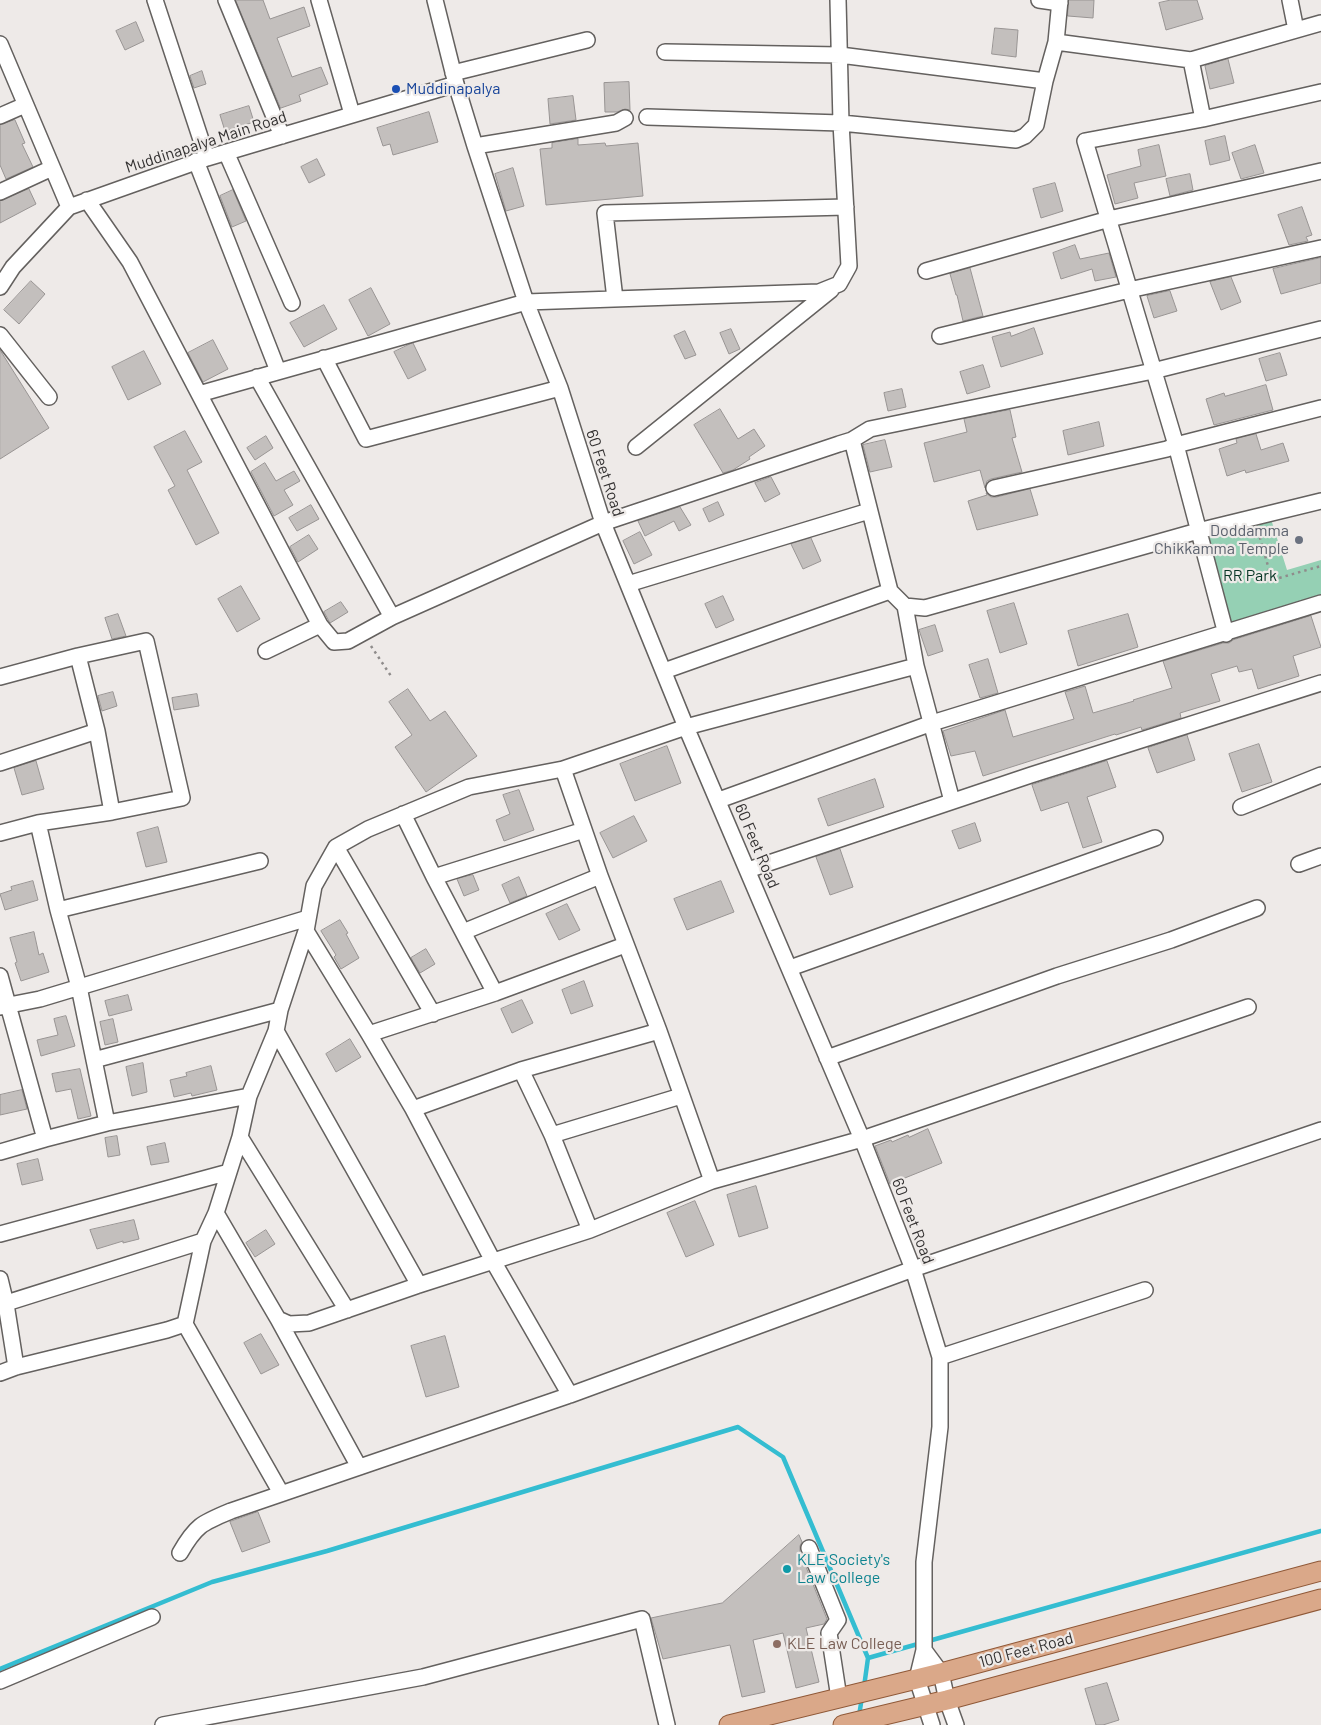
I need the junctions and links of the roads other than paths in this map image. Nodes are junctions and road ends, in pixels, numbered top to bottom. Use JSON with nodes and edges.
{"nodes":[{"id":1,"x":155,"y":0,"type":"edge"},
{"id":2,"x":226,"y":0,"type":"edge"},
{"id":3,"x":319,"y":0,"type":"edge"},
{"id":4,"x":435,"y":0,"type":"edge"},
{"id":5,"x":838,"y":0,"type":"edge"},
{"id":6,"x":1039,"y":0,"type":"edge"},
{"id":7,"x":1290,"y":0,"type":"edge"},
{"id":8,"x":1060,"y":1,"type":"edge"},
{"id":9,"x":1321,"y":23,"type":"edge"},
{"id":10,"x":1296,"y":30,"type":"junction"},
{"id":11,"x":587,"y":40,"type":"dead end"},
{"id":12,"x":1056,"y":42,"type":"junction"},
{"id":13,"x":0,"y":44,"type":"edge"},
{"id":14,"x":665,"y":52,"type":"dead end"},
{"id":15,"x":840,"y":55,"type":"junction"},
{"id":16,"x":1191,"y":60,"type":"junction"},
{"id":17,"x":454,"y":79,"type":"junction"},
{"id":18,"x":1045,"y":81,"type":"junction"},
{"id":19,"x":1321,"y":92,"type":"edge"},
{"id":20,"x":25,"y":105,"type":"junction"},
{"id":21,"x":352,"y":114,"type":"junction"},
{"id":22,"x":0,"y":116,"type":"edge"},
{"id":23,"x":647,"y":117,"type":"dead end"},
{"id":24,"x":625,"y":118,"type":"dead end"},
{"id":25,"x":1203,"y":118,"type":"junction"},
{"id":26,"x":841,"y":123,"type":"junction"},
{"id":27,"x":282,"y":136,"type":"junction"},
{"id":28,"x":474,"y":146,"type":"junction"},
{"id":29,"x":226,"y":152,"type":"junction"},
{"id":30,"x":201,"y":160,"type":"junction"},
{"id":31,"x":52,"y":168,"type":"junction"},
{"id":32,"x":1321,"y":170,"type":"edge"},
{"id":33,"x":0,"y":192,"type":"edge"},
{"id":34,"x":87,"y":200,"type":"junction"},
{"id":35,"x":69,"y":207,"type":"junction"},
{"id":36,"x":846,"y":207,"type":"junction"},
{"id":37,"x":1109,"y":219,"type":"junction"},
{"id":38,"x":1321,"y":248,"type":"edge"},
{"id":39,"x":926,"y":271,"type":"dead end"},
{"id":40,"x":839,"y":284,"type":"junction"},
{"id":41,"x":0,"y":286,"type":"edge"},
{"id":42,"x":1129,"y":290,"type":"junction"},
{"id":43,"x":614,"y":299,"type":"junction"},
{"id":44,"x":526,"y":302,"type":"junction"},
{"id":45,"x":292,"y":304,"type":"dead end"},
{"id":46,"x":1321,"y":329,"type":"edge"},
{"id":47,"x":0,"y":335,"type":"edge"},
{"id":48,"x":940,"y":336,"type":"dead end"},
{"id":49,"x":324,"y":358,"type":"junction"},
{"id":50,"x":1153,"y":371,"type":"junction"},
{"id":51,"x":278,"y":372,"type":"junction"},
{"id":52,"x":257,"y":378,"type":"junction"},
{"id":53,"x":560,"y":388,"type":"junction"},
{"id":54,"x":199,"y":394,"type":"junction"},
{"id":55,"x":49,"y":398,"type":"dead end"},
{"id":56,"x":1321,"y":408,"type":"edge"},
{"id":57,"x":852,"y":440,"type":"junction"},
{"id":58,"x":1176,"y":445,"type":"junction"},
{"id":59,"x":636,"y":447,"type":"dead end"},
{"id":60,"x":994,"y":488,"type":"dead end"},
{"id":61,"x":1321,"y":501,"type":"edge"},
{"id":62,"x":869,"y":511,"type":"junction"},
{"id":63,"x":603,"y":523,"type":"junction"},
{"id":64,"x":1198,"y":531,"type":"junction"},
{"id":65,"x":628,"y":584,"type":"junction"},
{"id":66,"x":890,"y":591,"type":"junction"},
{"id":67,"x":1321,"y":603,"type":"edge"},
{"id":68,"x":905,"y":606,"type":"junction"},
{"id":69,"x":392,"y":617,"type":"junction"},
{"id":70,"x":320,"y":625,"type":"junction"},
{"id":71,"x":1226,"y":634,"type":"junction"},
{"id":72,"x":266,"y":651,"type":"dead end"},
{"id":73,"x":78,"y":656,"type":"junction"},
{"id":74,"x":916,"y":666,"type":"junction"},
{"id":75,"x":664,"y":670,"type":"junction"},
{"id":76,"x":0,"y":677,"type":"edge"},
{"id":77,"x":1321,"y":683,"type":"edge"},
{"id":78,"x":932,"y":724,"type":"junction"},
{"id":79,"x":686,"y":727,"type":"junction"},
{"id":80,"x":97,"y":731,"type":"junction"},
{"id":81,"x":0,"y":763,"type":"edge"},
{"id":82,"x":562,"y":769,"type":"junction"},
{"id":83,"x":1321,"y":775,"type":"edge"},
{"id":84,"x":719,"y":800,"type":"junction"},
{"id":85,"x":952,"y":801,"type":"junction"},
{"id":86,"x":1241,"y":807,"type":"dead end"},
{"id":87,"x":112,"y":812,"type":"junction"},
{"id":88,"x":403,"y":814,"type":"junction"},
{"id":89,"x":38,"y":823,"type":"junction"},
{"id":90,"x":584,"y":830,"type":"junction"},
{"id":91,"x":0,"y":833,"type":"edge"},
{"id":92,"x":1156,"y":838,"type":"dead end"},
{"id":93,"x":336,"y":847,"type":"junction"},
{"id":94,"x":1321,"y":856,"type":"edge"},
{"id":95,"x":260,"y":861,"type":"dead end"},
{"id":96,"x":1299,"y":864,"type":"dead end"},
{"id":97,"x":748,"y":870,"type":"junction"},
{"id":98,"x":600,"y":876,"type":"junction"},
{"id":99,"x":434,"y":877,"type":"junction"},
{"id":100,"x":1258,"y":908,"type":"dead end"},
{"id":101,"x":58,"y":910,"type":"junction"},
{"id":102,"x":307,"y":925,"type":"junction"},
{"id":103,"x":463,"y":932,"type":"junction"},
{"id":104,"x":625,"y":945,"type":"junction"},
{"id":105,"x":790,"y":968,"type":"junction"},
{"id":106,"x":0,"y":976,"type":"edge"},
{"id":107,"x":80,"y":987,"type":"junction"},
{"id":108,"x":495,"y":993,"type":"junction"},
{"id":109,"x":4,"y":1006,"type":"edge"},
{"id":110,"x":1248,"y":1007,"type":"dead end"},
{"id":111,"x":280,"y":1010,"type":"junction"},
{"id":112,"x":432,"y":1014,"type":"junction"},
{"id":113,"x":276,"y":1031,"type":"junction"},
{"id":114,"x":659,"y":1031,"type":"junction"},
{"id":115,"x":369,"y":1034,"type":"junction"},
{"id":116,"x":827,"y":1058,"type":"junction"},
{"id":117,"x":94,"y":1060,"type":"junction"},
{"id":118,"x":521,"y":1070,"type":"junction"},
{"id":119,"x":249,"y":1096,"type":"junction"},
{"id":120,"x":681,"y":1096,"type":"junction"},
{"id":121,"x":413,"y":1109,"type":"junction"},
{"id":122,"x":108,"y":1123,"type":"junction"},
{"id":123,"x":1321,"y":1130,"type":"edge"},
{"id":124,"x":552,"y":1135,"type":"junction"},
{"id":125,"x":240,"y":1137,"type":"junction"},
{"id":126,"x":45,"y":1139,"type":"junction"},
{"id":127,"x":862,"y":1139,"type":"junction"},
{"id":128,"x":0,"y":1152,"type":"edge"},
{"id":129,"x":228,"y":1172,"type":"junction"},
{"id":130,"x":712,"y":1181,"type":"junction"},
{"id":131,"x":216,"y":1213,"type":"junction"},
{"id":132,"x":590,"y":1230,"type":"junction"},
{"id":133,"x":0,"y":1234,"type":"edge"},
{"id":134,"x":203,"y":1241,"type":"junction"},
{"id":135,"x":493,"y":1261,"type":"junction"},
{"id":136,"x":913,"y":1269,"type":"junction"},
{"id":137,"x":0,"y":1279,"type":"edge"},
{"id":138,"x":419,"y":1285,"type":"junction"},
{"id":139,"x":1144,"y":1290,"type":"dead end"},
{"id":140,"x":3,"y":1304,"type":"edge"},
{"id":141,"x":347,"y":1310,"type":"junction"},
{"id":142,"x":278,"y":1319,"type":"junction"},
{"id":143,"x":185,"y":1324,"type":"junction"},
{"id":144,"x":940,"y":1357,"type":"junction"},
{"id":145,"x":16,"y":1367,"type":"junction"},
{"id":146,"x":0,"y":1373,"type":"edge"},
{"id":147,"x":570,"y":1395,"type":"junction"},
{"id":148,"x":359,"y":1467,"type":"junction"},
{"id":149,"x":282,"y":1493,"type":"junction"},
{"id":150,"x":809,"y":1548,"type":"dead end"},
{"id":151,"x":180,"y":1553,"type":"dead end"},
{"id":152,"x":1321,"y":1571,"type":"edge"},
{"id":153,"x":1321,"y":1599,"type":"edge"},
{"id":154,"x":152,"y":1617,"type":"dead end"},
{"id":155,"x":924,"y":1644,"type":"junction"},
{"id":156,"x":941,"y":1673,"type":"junction"},
{"id":157,"x":916,"y":1679,"type":"junction"},
{"id":158,"x":0,"y":1681,"type":"edge"},
{"id":159,"x":855,"y":1694,"type":"junction"},
{"id":160,"x":947,"y":1700,"type":"junction"},
{"id":161,"x":925,"y":1706,"type":"junction"},
{"id":162,"x":863,"y":1722,"type":"edge"},
{"id":163,"x":163,"y":1725,"type":"edge"},
{"id":164,"x":667,"y":1725,"type":"edge"},
{"id":165,"x":729,"y":1725,"type":"edge"},
{"id":166,"x":932,"y":1725,"type":"edge"},
{"id":167,"x":956,"y":1725,"type":"edge"}],
"edges":[{"from":1,"to":30,"type":"street"},
{"from":2,"to":27,"type":"street"},
{"from":3,"to":21,"type":"street"},
{"from":4,"to":17,"type":"street","name":"60 Feet Road"},
{"from":5,"to":15,"type":"street"},
{"from":6,"to":8,"type":"street"},
{"from":7,"to":10,"type":"street"},
{"from":8,"to":12,"type":"street"},
{"from":9,"to":10,"type":"street"},
{"from":10,"to":16,"type":"street"},
{"from":11,"to":17,"type":"street","name":"Muddinapalya Main Road"},
{"from":12,"to":16,"type":"street"},
{"from":12,"to":18,"type":"street"},
{"from":13,"to":20,"type":"street"},
{"from":14,"to":15,"type":"street"},
{"from":15,"to":18,"type":"street"},
{"from":15,"to":26,"type":"street"},
{"from":16,"to":25,"type":"street"},
{"from":17,"to":21,"type":"street","name":"Muddinapalya Main Road"},
{"from":17,"to":28,"type":"street","name":"60 Feet Road"},
{"from":18,"to":26,"type":"street"},
{"from":19,"to":25,"type":"street"},
{"from":20,"to":22,"type":"street"},
{"from":20,"to":31,"type":"street"},
{"from":21,"to":27,"type":"street","name":"Muddinapalya Main Road"},
{"from":23,"to":26,"type":"street"},
{"from":24,"to":28,"type":"street"},
{"from":25,"to":37,"type":"street"},
{"from":26,"to":36,"type":"street"},
{"from":27,"to":29,"type":"street","name":"Muddinapalya Main Road"},
{"from":28,"to":44,"type":"street","name":"60 Feet Road"},
{"from":29,"to":30,"type":"street","name":"Muddinapalya Main Road"},
{"from":29,"to":45,"type":"street"},
{"from":30,"to":34,"type":"street","name":"Muddinapalya Main Road"},
{"from":30,"to":51,"type":"street"},
{"from":31,"to":33,"type":"street"},
{"from":31,"to":35,"type":"street"},
{"from":32,"to":37,"type":"street"},
{"from":34,"to":35,"type":"street","name":"Muddinapalya Main Road"},
{"from":34,"to":54,"type":"street"},
{"from":35,"to":41,"type":"street","name":"Muddinapalya Main Road"},
{"from":36,"to":40,"type":"street"},
{"from":36,"to":43,"type":"street"},
{"from":37,"to":39,"type":"street"},
{"from":37,"to":42,"type":"street"},
{"from":38,"to":42,"type":"street"},
{"from":40,"to":43,"type":"street"},
{"from":40,"to":59,"type":"street"},
{"from":42,"to":48,"type":"street"},
{"from":42,"to":50,"type":"street"},
{"from":43,"to":44,"type":"street"},
{"from":44,"to":49,"type":"street"},
{"from":44,"to":53,"type":"street","name":"60 Feet Road"},
{"from":46,"to":50,"type":"street"},
{"from":47,"to":55,"type":"street"},
{"from":49,"to":51,"type":"street"},
{"from":49,"to":53,"type":"street"},
{"from":50,"to":57,"type":"street"},
{"from":50,"to":58,"type":"street"},
{"from":51,"to":52,"type":"street"},
{"from":52,"to":54,"type":"street"},
{"from":52,"to":69,"type":"street"},
{"from":53,"to":63,"type":"street","name":"60 Feet Road"},
{"from":54,"to":70,"type":"street"},
{"from":56,"to":58,"type":"street"},
{"from":57,"to":62,"type":"street"},
{"from":57,"to":63,"type":"street"},
{"from":58,"to":60,"type":"street"},
{"from":58,"to":64,"type":"street"},
{"from":61,"to":64,"type":"street"},
{"from":62,"to":65,"type":"street"},
{"from":62,"to":66,"type":"street"},
{"from":63,"to":65,"type":"street","name":"60 Feet Road"},
{"from":63,"to":69,"type":"street"},
{"from":64,"to":68,"type":"street"},
{"from":64,"to":71,"type":"street"},
{"from":65,"to":75,"type":"street","name":"60 Feet Road"},
{"from":66,"to":68,"type":"street"},
{"from":66,"to":75,"type":"street"},
{"from":67,"to":71,"type":"street"},
{"from":68,"to":74,"type":"street"},
{"from":69,"to":70,"type":"street"},
{"from":70,"to":72,"type":"street"},
{"from":71,"to":78,"type":"street"},
{"from":73,"to":76,"type":"street"},
{"from":73,"to":80,"type":"street"},
{"from":73,"to":87,"type":"street"},
{"from":74,"to":78,"type":"street"},
{"from":74,"to":79,"type":"street"},
{"from":75,"to":79,"type":"street","name":"60 Feet Road"},
{"from":77,"to":85,"type":"street"},
{"from":78,"to":84,"type":"street"},
{"from":78,"to":85,"type":"street"},
{"from":79,"to":82,"type":"street"},
{"from":79,"to":84,"type":"street","name":"60 Feet Road"},
{"from":80,"to":81,"type":"street"},
{"from":80,"to":87,"type":"street"},
{"from":82,"to":88,"type":"street"},
{"from":82,"to":90,"type":"street"},
{"from":83,"to":86,"type":"street"},
{"from":84,"to":97,"type":"street","name":"60 Feet Road"},
{"from":85,"to":97,"type":"street"},
{"from":87,"to":89,"type":"street"},
{"from":88,"to":93,"type":"street"},
{"from":88,"to":99,"type":"street"},
{"from":89,"to":91,"type":"street"},
{"from":89,"to":101,"type":"street"},
{"from":90,"to":98,"type":"street"},
{"from":90,"to":99,"type":"street"},
{"from":92,"to":105,"type":"street"},
{"from":93,"to":102,"type":"street"},
{"from":93,"to":112,"type":"street"},
{"from":94,"to":96,"type":"street"},
{"from":95,"to":101,"type":"street"},
{"from":97,"to":105,"type":"street","name":"60 Feet Road"},
{"from":98,"to":103,"type":"street"},
{"from":98,"to":104,"type":"street"},
{"from":99,"to":103,"type":"street"},
{"from":100,"to":116,"type":"street"},
{"from":101,"to":107,"type":"street"},
{"from":102,"to":107,"type":"street"},
{"from":102,"to":111,"type":"street"},
{"from":102,"to":115,"type":"street"},
{"from":103,"to":108,"type":"street"},
{"from":104,"to":108,"type":"street"},
{"from":104,"to":114,"type":"street"},
{"from":105,"to":116,"type":"street","name":"60 Feet Road"},
{"from":106,"to":109,"type":"street"},
{"from":107,"to":109,"type":"street"},
{"from":107,"to":117,"type":"street"},
{"from":108,"to":112,"type":"street"},
{"from":109,"to":126,"type":"street"},
{"from":110,"to":127,"type":"street"},
{"from":111,"to":113,"type":"street"},
{"from":111,"to":117,"type":"street"},
{"from":112,"to":115,"type":"street"},
{"from":113,"to":119,"type":"street"},
{"from":113,"to":138,"type":"street"},
{"from":114,"to":118,"type":"street"},
{"from":114,"to":120,"type":"street"},
{"from":115,"to":121,"type":"street"},
{"from":116,"to":127,"type":"street","name":"60 Feet Road"},
{"from":117,"to":122,"type":"street"},
{"from":118,"to":121,"type":"street"},
{"from":118,"to":124,"type":"street"},
{"from":119,"to":122,"type":"street"},
{"from":119,"to":125,"type":"street"},
{"from":120,"to":124,"type":"street"},
{"from":120,"to":130,"type":"street"},
{"from":121,"to":135,"type":"street"},
{"from":122,"to":126,"type":"street"},
{"from":123,"to":136,"type":"street"},
{"from":124,"to":132,"type":"street"},
{"from":125,"to":129,"type":"street"},
{"from":125,"to":141,"type":"street"},
{"from":126,"to":128,"type":"street"},
{"from":127,"to":130,"type":"street"},
{"from":127,"to":136,"type":"street","name":"60 Feet Road"},
{"from":129,"to":131,"type":"street"},
{"from":129,"to":133,"type":"street"},
{"from":130,"to":132,"type":"street"},
{"from":131,"to":134,"type":"street"},
{"from":131,"to":142,"type":"street"},
{"from":132,"to":135,"type":"street"},
{"from":134,"to":140,"type":"street"},
{"from":134,"to":143,"type":"street"},
{"from":135,"to":138,"type":"street"},
{"from":135,"to":147,"type":"street"},
{"from":136,"to":144,"type":"street","name":"60 Feet Road"},
{"from":136,"to":147,"type":"street"},
{"from":137,"to":140,"type":"street"},
{"from":138,"to":141,"type":"street"},
{"from":139,"to":144,"type":"street"},
{"from":140,"to":145,"type":"street"},
{"from":141,"to":142,"type":"street"},
{"from":142,"to":148,"type":"street"},
{"from":143,"to":145,"type":"street"},
{"from":143,"to":149,"type":"street"},
{"from":144,"to":155,"type":"street","name":"60 Feet Road"},
{"from":145,"to":146,"type":"street"},
{"from":147,"to":148,"type":"street"},
{"from":148,"to":149,"type":"street"},
{"from":149,"to":151,"type":"street"},
{"from":150,"to":159,"type":"street"},
{"from":152,"to":156,"type":"main road","name":"100 Feet Road"},
{"from":153,"to":160,"type":"main road","name":"100 Feet Road"},
{"from":154,"to":158,"type":"street"},
{"from":155,"to":156,"type":"street"},
{"from":155,"to":157,"type":"street","name":"60 Feet Road"},
{"from":156,"to":157,"type":"main road","name":"100 Feet Road"},
{"from":156,"to":160,"type":"street"},
{"from":157,"to":159,"type":"main road","name":"100 Feet Road"},
{"from":157,"to":161,"type":"street"},
{"from":159,"to":165,"type":"main road","name":"100 Feet Road"},
{"from":160,"to":161,"type":"main road","name":"100 Feet Road"},
{"from":160,"to":167,"type":"street"},
{"from":161,"to":162,"type":"main road","name":"100 Feet Road"},
{"from":161,"to":166,"type":"street"},
{"from":163,"to":164,"type":"street"}]}
